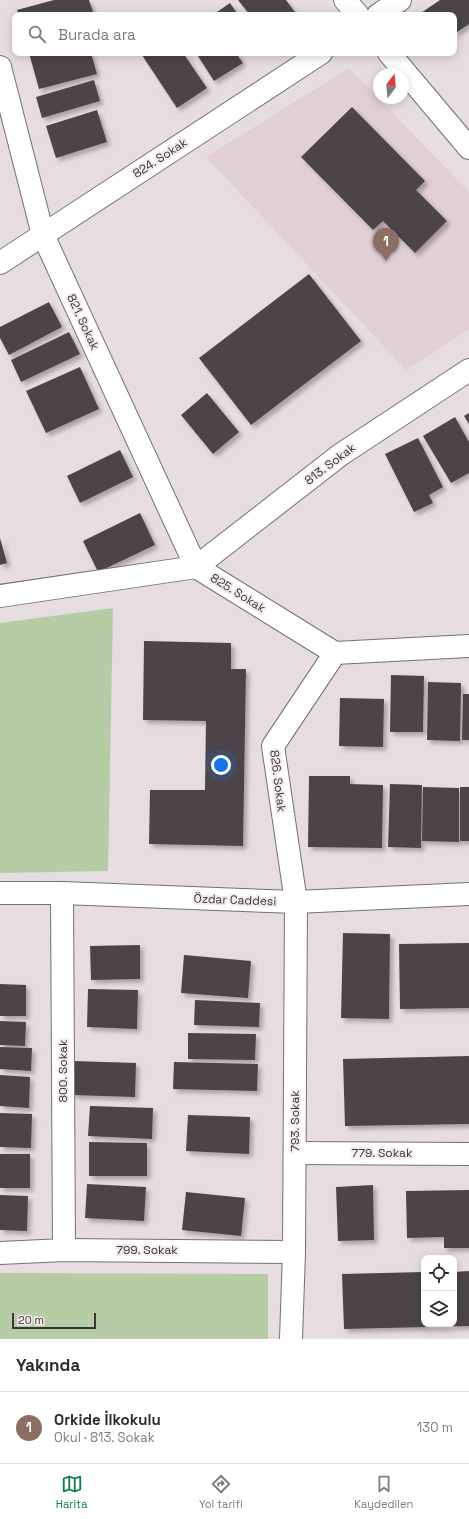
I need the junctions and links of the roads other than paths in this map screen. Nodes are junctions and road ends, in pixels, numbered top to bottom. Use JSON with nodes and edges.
{"nodes":[{"id":1,"x":345,"y":0,"type":"edge"},
{"id":2,"x":400,"y":0,"type":"edge"},
{"id":3,"x":355,"y":12,"type":"edge"},
{"id":4,"x":382,"y":12,"type":"edge"},
{"id":5,"x":316,"y":56,"type":"edge"},
{"id":6,"x":392,"y":56,"type":"edge"},
{"id":7,"x":0,"y":67,"type":"edge"},
{"id":8,"x":469,"y":148,"type":"edge"},
{"id":9,"x":43,"y":234,"type":"junction"},
{"id":10,"x":0,"y":262,"type":"edge"},
{"id":11,"x":469,"y":370,"type":"edge"},
{"id":12,"x":196,"y":567,"type":"junction"},
{"id":13,"x":0,"y":596,"type":"edge"},
{"id":14,"x":469,"y":646,"type":"edge"},
{"id":15,"x":335,"y":653,"type":"junction"},
{"id":16,"x":0,"y":893,"type":"edge"},
{"id":17,"x":62,"y":893,"type":"junction"},
{"id":18,"x":469,"y":894,"type":"edge"},
{"id":19,"x":296,"y":902,"type":"junction"},
{"id":20,"x":294,"y":1153,"type":"junction"},
{"id":21,"x":469,"y":1154,"type":"edge"},
{"id":22,"x":64,"y":1250,"type":"junction"},
{"id":23,"x":294,"y":1252,"type":"junction"},
{"id":24,"x":0,"y":1253,"type":"edge"},
{"id":25,"x":291,"y":1339,"type":"edge"}],
"edges":[{"from":1,"to":3,"type":"street"},
{"from":2,"to":4,"type":"street"},
{"from":5,"to":9,"type":"street","name":"824. Sokak"},
{"from":6,"to":8,"type":"street"},
{"from":7,"to":9,"type":"street","name":"821. Sokak"},
{"from":9,"to":10,"type":"street","name":"824. Sokak"},
{"from":9,"to":12,"type":"street","name":"821. Sokak"},
{"from":11,"to":12,"type":"street","name":"813. Sokak"},
{"from":12,"to":13,"type":"street","name":"825. Sokak"},
{"from":12,"to":15,"type":"street","name":"825. Sokak"},
{"from":14,"to":15,"type":"street"},
{"from":15,"to":19,"type":"street","name":"826. Sokak"},
{"from":16,"to":17,"type":"street","name":"Özdar Caddesi"},
{"from":17,"to":19,"type":"street","name":"Özdar Caddesi"},
{"from":17,"to":22,"type":"street","name":"800. Sokak"},
{"from":18,"to":19,"type":"street","name":"Özdar Caddesi"},
{"from":19,"to":20,"type":"street","name":"793. Sokak"},
{"from":20,"to":21,"type":"street","name":"779. Sokak"},
{"from":20,"to":23,"type":"street","name":"793. Sokak"},
{"from":22,"to":23,"type":"street","name":"799. Sokak"},
{"from":22,"to":24,"type":"street","name":"799. Sokak"},
{"from":23,"to":25,"type":"street","name":"793. Sokak"}]}
